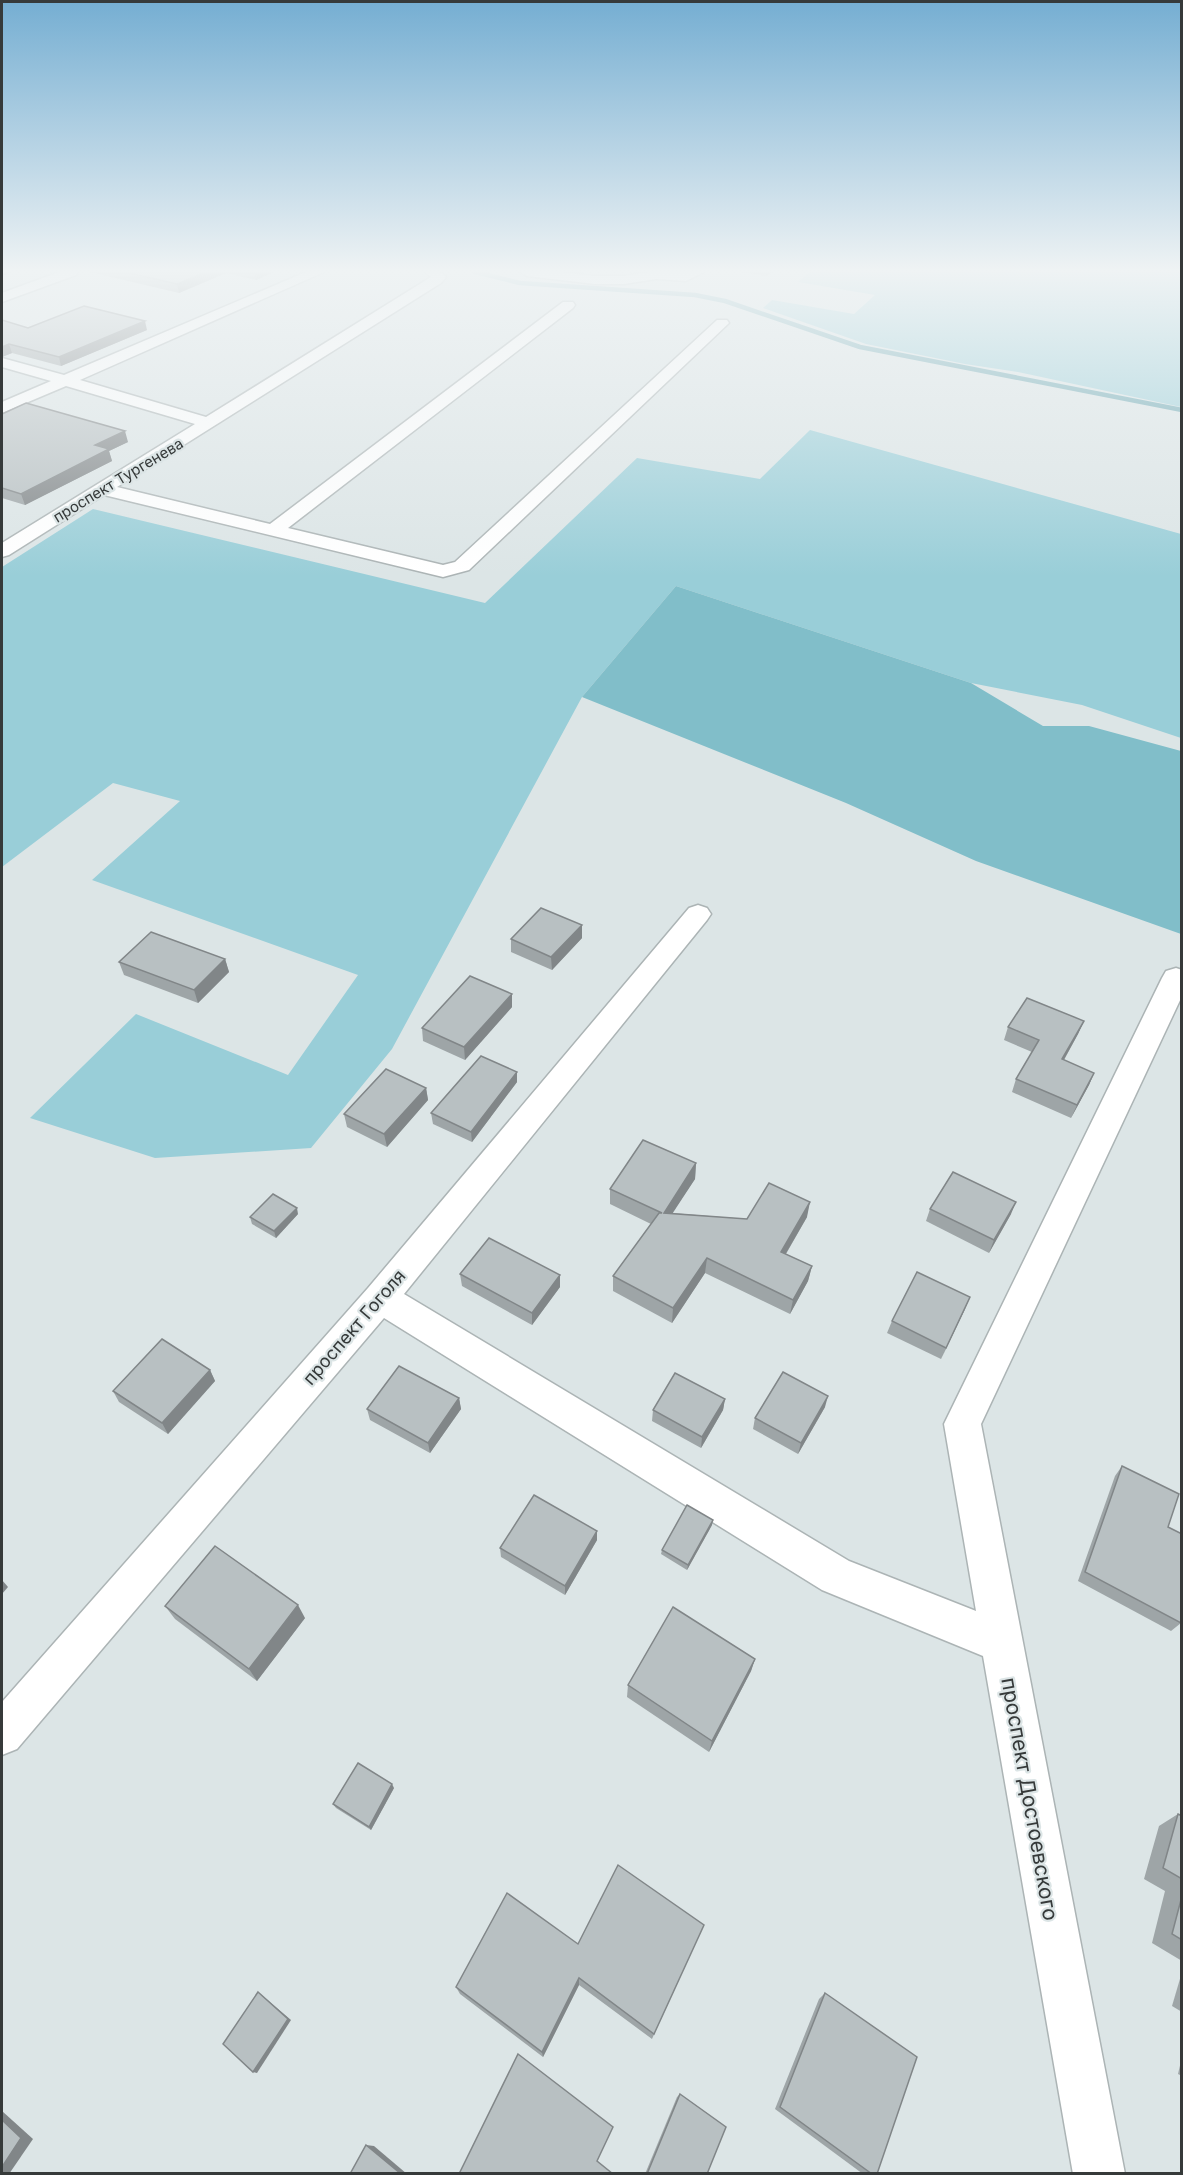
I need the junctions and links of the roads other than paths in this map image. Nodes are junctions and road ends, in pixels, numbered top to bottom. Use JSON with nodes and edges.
{"nodes":[{"id":1,"x":40,"y":374,"type":"edge"},
{"id":2,"x":81,"y":374,"type":"edge"},
{"id":3,"x":288,"y":374,"type":"edge"},
{"id":4,"x":478,"y":374,"type":"edge"},
{"id":5,"x":668,"y":374,"type":"edge"},
{"id":6,"x":64,"y":381,"type":"junction"},
{"id":7,"x":2,"y":408,"type":"edge"},
{"id":8,"x":210,"y":423,"type":"junction"},
{"id":9,"x":103,"y":489,"type":"junction"},
{"id":10,"x":274,"y":530,"type":"junction"},
{"id":11,"x":2,"y":551,"type":"edge"},
{"id":12,"x":698,"y":914,"type":"dead end"},
{"id":13,"x":1176,"y":978,"type":"dead end"},
{"id":14,"x":380,"y":1298,"type":"junction"},
{"id":15,"x":1001,"y":1642,"type":"junction"},
{"id":16,"x":2,"y":1734,"type":"edge"},
{"id":17,"x":1099,"y":2174,"type":"edge"}],
"edges":[{"from":1,"to":6,"type":"street"},
{"from":2,"to":6,"type":"street"},
{"from":3,"to":8,"type":"street","name":"проспект Тургенева"},
{"from":4,"to":10,"type":"street"},
{"from":5,"to":10,"type":"street"},
{"from":6,"to":7,"type":"street"},
{"from":6,"to":8,"type":"street"},
{"from":8,"to":9,"type":"street","name":"проспект Тургенева"},
{"from":9,"to":10,"type":"street"},
{"from":9,"to":11,"type":"street","name":"проспект Тургенева"},
{"from":12,"to":14,"type":"street","name":"проспект Гоголя"},
{"from":13,"to":15,"type":"street","name":"проспект Достоевского"},
{"from":14,"to":15,"type":"street"},
{"from":14,"to":16,"type":"street","name":"проспект Гоголя"},
{"from":15,"to":17,"type":"street","name":"проспект Достоевского"}]}
